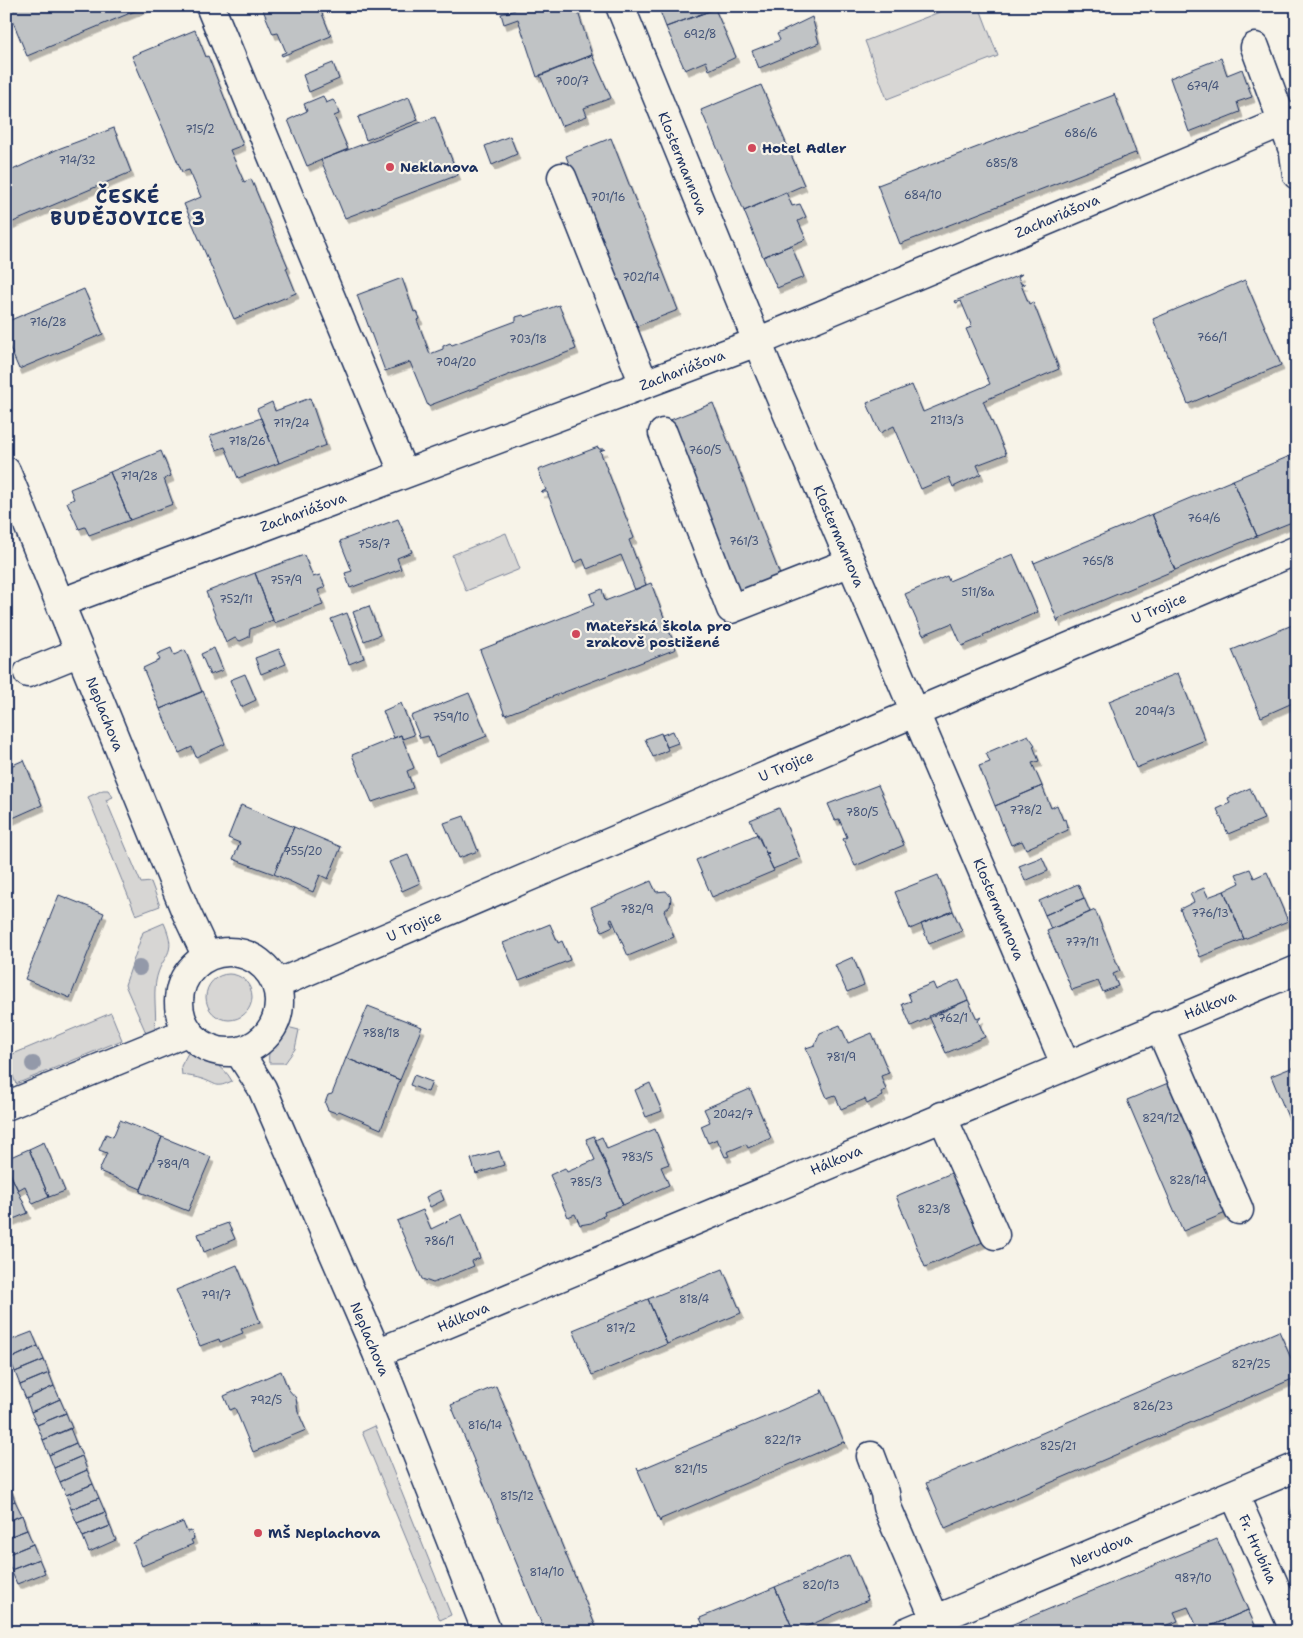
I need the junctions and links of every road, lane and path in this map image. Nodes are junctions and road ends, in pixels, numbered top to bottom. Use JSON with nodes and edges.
{"nodes":[{"id":1,"x":210,"y":6,"type":"edge"},
{"id":2,"x":620,"y":6,"type":"edge"},
{"id":3,"x":1255,"y":47,"type":"dead end"},
{"id":4,"x":1290,"y":119,"type":"edge"},
{"id":5,"x":1297,"y":175,"type":"edge"},
{"id":6,"x":562,"y":176,"type":"dead end"},
{"id":7,"x":757,"y":342,"type":"junction"},
{"id":8,"x":644,"y":384,"type":"junction"},
{"id":9,"x":663,"y":433,"type":"dead end"},
{"id":10,"x":6,"y":470,"type":"edge"},
{"id":11,"x":404,"y":474,"type":"junction"},
{"id":12,"x":17,"y":529,"type":"edge"},
{"id":13,"x":1297,"y":550,"type":"edge"},
{"id":14,"x":850,"y":562,"type":"junction"},
{"id":15,"x":60,"y":603,"type":"junction"},
{"id":16,"x":80,"y":652,"type":"junction"},
{"id":17,"x":28,"y":673,"type":"dead end"},
{"id":18,"x":914,"y":712,"type":"junction"},
{"id":19,"x":207,"y":957,"type":"junction"},
{"id":20,"x":1297,"y":970,"type":"edge"},
{"id":21,"x":277,"y":984,"type":"junction"},
{"id":22,"x":1160,"y":1026,"type":"junction"},
{"id":23,"x":187,"y":1032,"type":"junction"},
{"id":24,"x":239,"y":1052,"type":"junction"},
{"id":25,"x":1065,"y":1064,"type":"junction"},
{"id":26,"x":6,"y":1106,"type":"edge"},
{"id":27,"x":942,"y":1116,"type":"junction"},
{"id":28,"x":1239,"y":1210,"type":"dead end"},
{"id":29,"x":995,"y":1235,"type":"dead end"},
{"id":30,"x":377,"y":1353,"type":"junction"},
{"id":31,"x":871,"y":1456,"type":"dead end"},
{"id":32,"x":1297,"y":1468,"type":"edge"},
{"id":33,"x":1234,"y":1494,"type":"junction"},
{"id":34,"x":923,"y":1627,"type":"edge"},
{"id":35,"x":487,"y":1632,"type":"edge"},
{"id":36,"x":1294,"y":1632,"type":"edge"}],
"edges":[{"from":1,"to":11,"type":"street"},
{"from":2,"to":7,"type":"street","name":"Klostermannova"},
{"from":3,"to":4,"type":"street"},
{"from":4,"to":5,"type":"street"},
{"from":4,"to":7,"type":"street","name":"Zachariášova"},
{"from":6,"to":8,"type":"street"},
{"from":7,"to":8,"type":"street","name":"Zachariášova"},
{"from":7,"to":14,"type":"street","name":"Klostermannova"},
{"from":8,"to":11,"type":"street","name":"Zachariášova"},
{"from":9,"to":14,"type":"street"},
{"from":10,"to":12,"type":"street","name":"Neplachova"},
{"from":11,"to":15,"type":"street","name":"Zachariášova"},
{"from":12,"to":15,"type":"street","name":"Neplachova"},
{"from":13,"to":18,"type":"street","name":"U Trojice"},
{"from":14,"to":18,"type":"street","name":"Klostermannova"},
{"from":15,"to":16,"type":"street","name":"Neplachova"},
{"from":16,"to":17,"type":"street"},
{"from":16,"to":19,"type":"street","name":"Neplachova"},
{"from":18,"to":21,"type":"street","name":"U Trojice"},
{"from":18,"to":25,"type":"street","name":"Klostermannova"},
{"from":19,"to":21,"type":"street"},
{"from":19,"to":23,"type":"street"},
{"from":20,"to":22,"type":"street","name":"Hálkova"},
{"from":21,"to":24,"type":"street"},
{"from":22,"to":25,"type":"street","name":"Hálkova"},
{"from":22,"to":28,"type":"street"},
{"from":23,"to":24,"type":"street"},
{"from":23,"to":26,"type":"street"},
{"from":24,"to":30,"type":"street","name":"Neplachova"},
{"from":25,"to":27,"type":"street","name":"Hálkova"},
{"from":27,"to":29,"type":"street"},
{"from":27,"to":30,"type":"street","name":"Hálkova"},
{"from":30,"to":35,"type":"street","name":"Neplachova"},
{"from":31,"to":34,"type":"street"},
{"from":32,"to":33,"type":"street","name":"Nerudova"},
{"from":33,"to":34,"type":"street","name":"Nerudova"},
{"from":33,"to":36,"type":"street","name":"Fr. Hrubína"}]}
